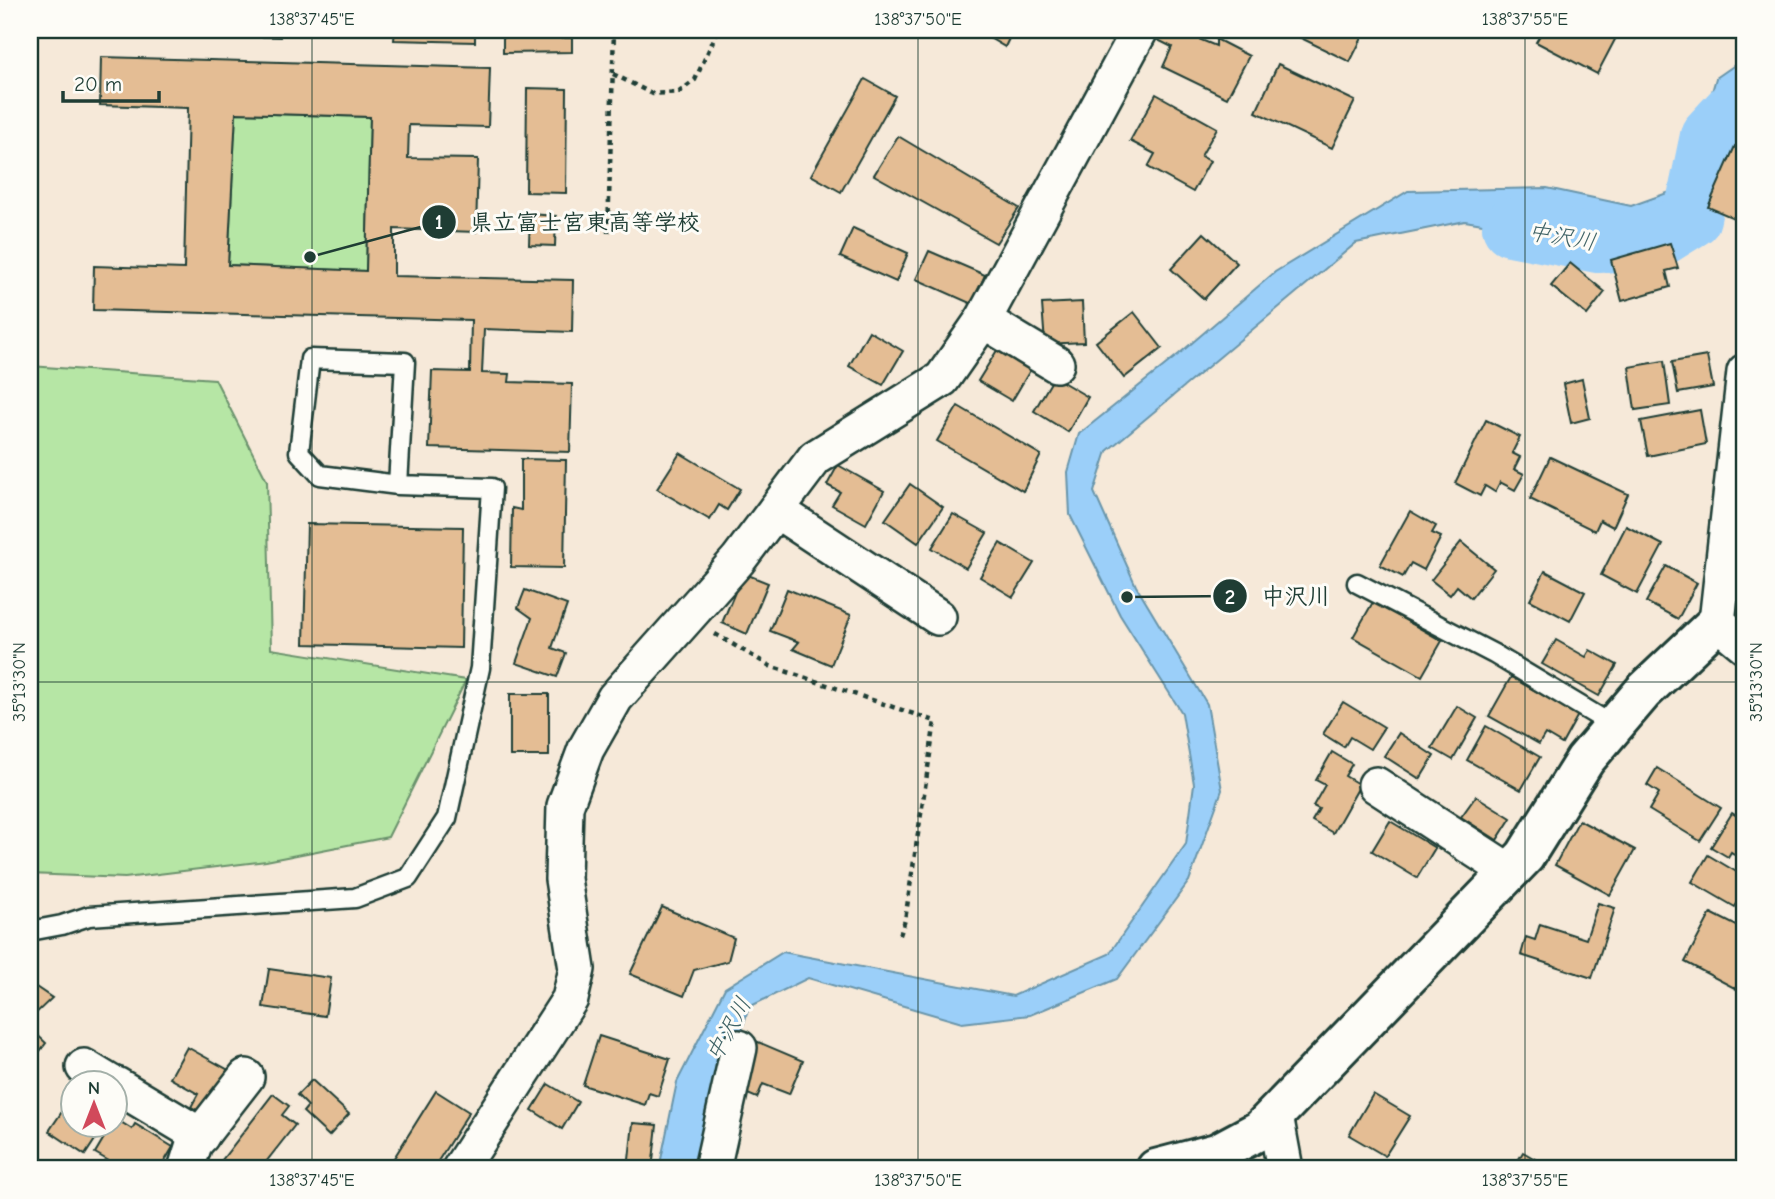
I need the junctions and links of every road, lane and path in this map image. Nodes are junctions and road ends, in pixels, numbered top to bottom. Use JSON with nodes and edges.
{"nodes":[{"id":1,"x":614,"y":30,"type":"edge"},
{"id":2,"x":718,"y":30,"type":"edge"},
{"id":3,"x":1140,"y":30,"type":"edge"},
{"id":4,"x":613,"y":74,"type":"junction"},
{"id":5,"x":608,"y":233,"type":"dead end"},
{"id":6,"x":983,"y":320,"type":"junction"},
{"id":7,"x":1056,"y":364,"type":"dead end"},
{"id":8,"x":1745,"y":372,"type":"edge"},
{"id":9,"x":398,"y":485,"type":"junction"},
{"id":10,"x":776,"y":510,"type":"junction"},
{"id":11,"x":1357,"y":583,"type":"dead end"},
{"id":12,"x":687,"y":617,"type":"junction"},
{"id":13,"x":938,"y":617,"type":"dead end"},
{"id":14,"x":1731,"y":633,"type":"edge"},
{"id":15,"x":1614,"y":726,"type":"junction"},
{"id":16,"x":1376,"y":785,"type":"dead end"},
{"id":17,"x":1510,"y":872,"type":"junction"},
{"id":18,"x":30,"y":931,"type":"edge"},
{"id":19,"x":899,"y":938,"type":"dead end"},
{"id":20,"x":738,"y":1048,"type":"dead end"},
{"id":21,"x":246,"y":1077,"type":"dead end"},
{"id":22,"x":130,"y":1094,"type":"edge"},
{"id":23,"x":1275,"y":1115,"type":"junction"},
{"id":24,"x":201,"y":1136,"type":"junction"},
{"id":25,"x":186,"y":1169,"type":"edge"},
{"id":26,"x":460,"y":1169,"type":"edge"},
{"id":27,"x":712,"y":1169,"type":"edge"},
{"id":28,"x":1156,"y":1169,"type":"edge"},
{"id":29,"x":1285,"y":1169,"type":"edge"}],
"edges":[{"from":1,"to":4,"type":"path"},
{"from":2,"to":4,"type":"path"},
{"from":3,"to":6,"type":"street"},
{"from":4,"to":5,"type":"path"},
{"from":6,"to":7,"type":"street"},
{"from":6,"to":10,"type":"street"},
{"from":8,"to":14,"type":"street"},
{"from":9,"to":9,"type":"lane"},
{"from":9,"to":18,"type":"lane"},
{"from":10,"to":12,"type":"street"},
{"from":10,"to":13,"type":"street"},
{"from":11,"to":15,"type":"lane"},
{"from":12,"to":19,"type":"path"},
{"from":12,"to":26,"type":"street"},
{"from":14,"to":15,"type":"street"},
{"from":15,"to":17,"type":"street"},
{"from":16,"to":17,"type":"street"},
{"from":17,"to":23,"type":"street"},
{"from":20,"to":27,"type":"street"},
{"from":21,"to":24,"type":"street"},
{"from":22,"to":24,"type":"street"},
{"from":23,"to":28,"type":"street"},
{"from":23,"to":29,"type":"street"},
{"from":24,"to":25,"type":"street"}]}
